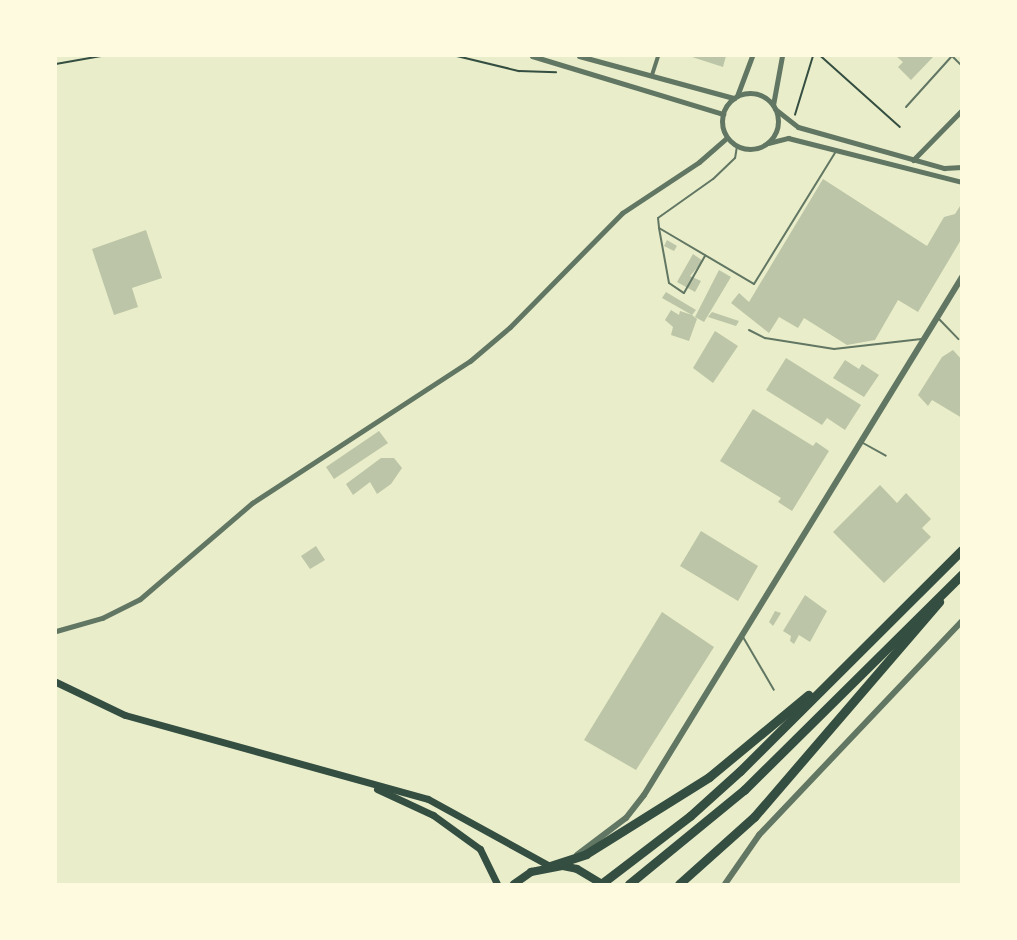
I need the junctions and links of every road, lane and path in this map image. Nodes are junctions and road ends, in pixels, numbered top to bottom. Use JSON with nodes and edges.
{"nodes":[{"id":1,"x":102,"y":56,"type":"edge"},
{"id":2,"x":458,"y":56,"type":"edge"},
{"id":3,"x":532,"y":56,"type":"edge"},
{"id":4,"x":579,"y":56,"type":"edge"},
{"id":5,"x":658,"y":56,"type":"edge"},
{"id":6,"x":752,"y":56,"type":"edge"},
{"id":7,"x":782,"y":56,"type":"edge"},
{"id":8,"x":813,"y":56,"type":"edge"},
{"id":9,"x":821,"y":56,"type":"edge"},
{"id":10,"x":56,"y":64,"type":"edge"},
{"id":11,"x":962,"y":66,"type":"edge"},
{"id":12,"x":573,"y":68,"type":"junction"},
{"id":13,"x":652,"y":75,"type":"junction"},
{"id":14,"x":735,"y":97,"type":"junction"},
{"id":15,"x":906,"y":106,"type":"dead end"},
{"id":16,"x":774,"y":107,"type":"junction"},
{"id":17,"x":962,"y":110,"type":"edge"},
{"id":18,"x":723,"y":114,"type":"junction"},
{"id":19,"x":793,"y":122,"type":"junction"},
{"id":20,"x":900,"y":127,"type":"dead end"},
{"id":21,"x":727,"y":138,"type":"junction"},
{"id":22,"x":768,"y":143,"type":"junction"},
{"id":23,"x":737,"y":146,"type":"junction"},
{"id":24,"x":836,"y":150,"type":"junction"},
{"id":25,"x":914,"y":160,"type":"junction"},
{"id":26,"x":962,"y":167,"type":"edge"},
{"id":27,"x":962,"y":182,"type":"edge"},
{"id":28,"x":659,"y":228,"type":"junction"},
{"id":29,"x":705,"y":256,"type":"junction"},
{"id":30,"x":962,"y":277,"type":"edge"},
{"id":31,"x":937,"y":317,"type":"junction"},
{"id":32,"x":749,"y":330,"type":"dead end"},
{"id":33,"x":924,"y":338,"type":"junction"},
{"id":34,"x":958,"y":339,"type":"dead end"},
{"id":35,"x":861,"y":442,"type":"junction"},
{"id":36,"x":886,"y":456,"type":"dead end"},
{"id":37,"x":962,"y":550,"type":"edge"},
{"id":38,"x":962,"y":576,"type":"edge"},
{"id":39,"x":892,"y":618,"type":"junction"},
{"id":40,"x":962,"y":621,"type":"edge"},
{"id":41,"x":56,"y":631,"type":"edge"},
{"id":42,"x":742,"y":635,"type":"junction"},
{"id":43,"x":56,"y":682,"type":"edge"},
{"id":44,"x":774,"y":690,"type":"dead end"},
{"id":45,"x":361,"y":782,"type":"junction"},
{"id":46,"x":570,"y":859,"type":"junction"},
{"id":47,"x":550,"y":866,"type":"junction"},
{"id":48,"x":497,"y":885,"type":"edge"},
{"id":49,"x":514,"y":885,"type":"edge"},
{"id":50,"x":602,"y":885,"type":"edge"},
{"id":51,"x":629,"y":885,"type":"edge"},
{"id":52,"x":679,"y":885,"type":"edge"},
{"id":53,"x":726,"y":885,"type":"edge"}],
"edges":[{"from":1,"to":10,"type":"path"},
{"from":2,"to":12,"type":"path"},
{"from":3,"to":12,"type":"street"},
{"from":4,"to":13,"type":"street"},
{"from":5,"to":13,"type":"street"},
{"from":6,"to":14,"type":"street"},
{"from":7,"to":16,"type":"street"},
{"from":8,"to":19,"type":"path"},
{"from":9,"to":20,"type":"path"},
{"from":11,"to":15,"type":"lane"},
{"from":12,"to":18,"type":"street"},
{"from":13,"to":14,"type":"street"},
{"from":14,"to":16,"type":"street"},
{"from":14,"to":18,"type":"street"},
{"from":16,"to":19,"type":"street"},
{"from":16,"to":22,"type":"street"},
{"from":17,"to":25,"type":"street"},
{"from":18,"to":21,"type":"street"},
{"from":19,"to":25,"type":"street"},
{"from":21,"to":23,"type":"street"},
{"from":21,"to":41,"type":"street"},
{"from":22,"to":23,"type":"street"},
{"from":22,"to":24,"type":"street"},
{"from":23,"to":28,"type":"lane"},
{"from":24,"to":27,"type":"street"},
{"from":24,"to":29,"type":"lane"},
{"from":25,"to":26,"type":"street"},
{"from":28,"to":29,"type":"lane"},
{"from":28,"to":29,"type":"lane"},
{"from":30,"to":31,"type":"street"},
{"from":31,"to":33,"type":"street"},
{"from":31,"to":34,"type":"lane"},
{"from":32,"to":33,"type":"lane"},
{"from":33,"to":35,"type":"street"},
{"from":35,"to":36,"type":"lane"},
{"from":35,"to":42,"type":"street"},
{"from":37,"to":39,"type":"highway"},
{"from":38,"to":51,"type":"highway"},
{"from":38,"to":52,"type":"highway"},
{"from":39,"to":46,"type":"highway"},
{"from":39,"to":50,"type":"highway"},
{"from":40,"to":53,"type":"street"},
{"from":42,"to":44,"type":"lane"},
{"from":42,"to":46,"type":"street"},
{"from":43,"to":45,"type":"main road"},
{"from":45,"to":47,"type":"main road"},
{"from":45,"to":48,"type":"main road"},
{"from":46,"to":47,"type":"highway"},
{"from":47,"to":49,"type":"highway"},
{"from":47,"to":50,"type":"highway"}]}
